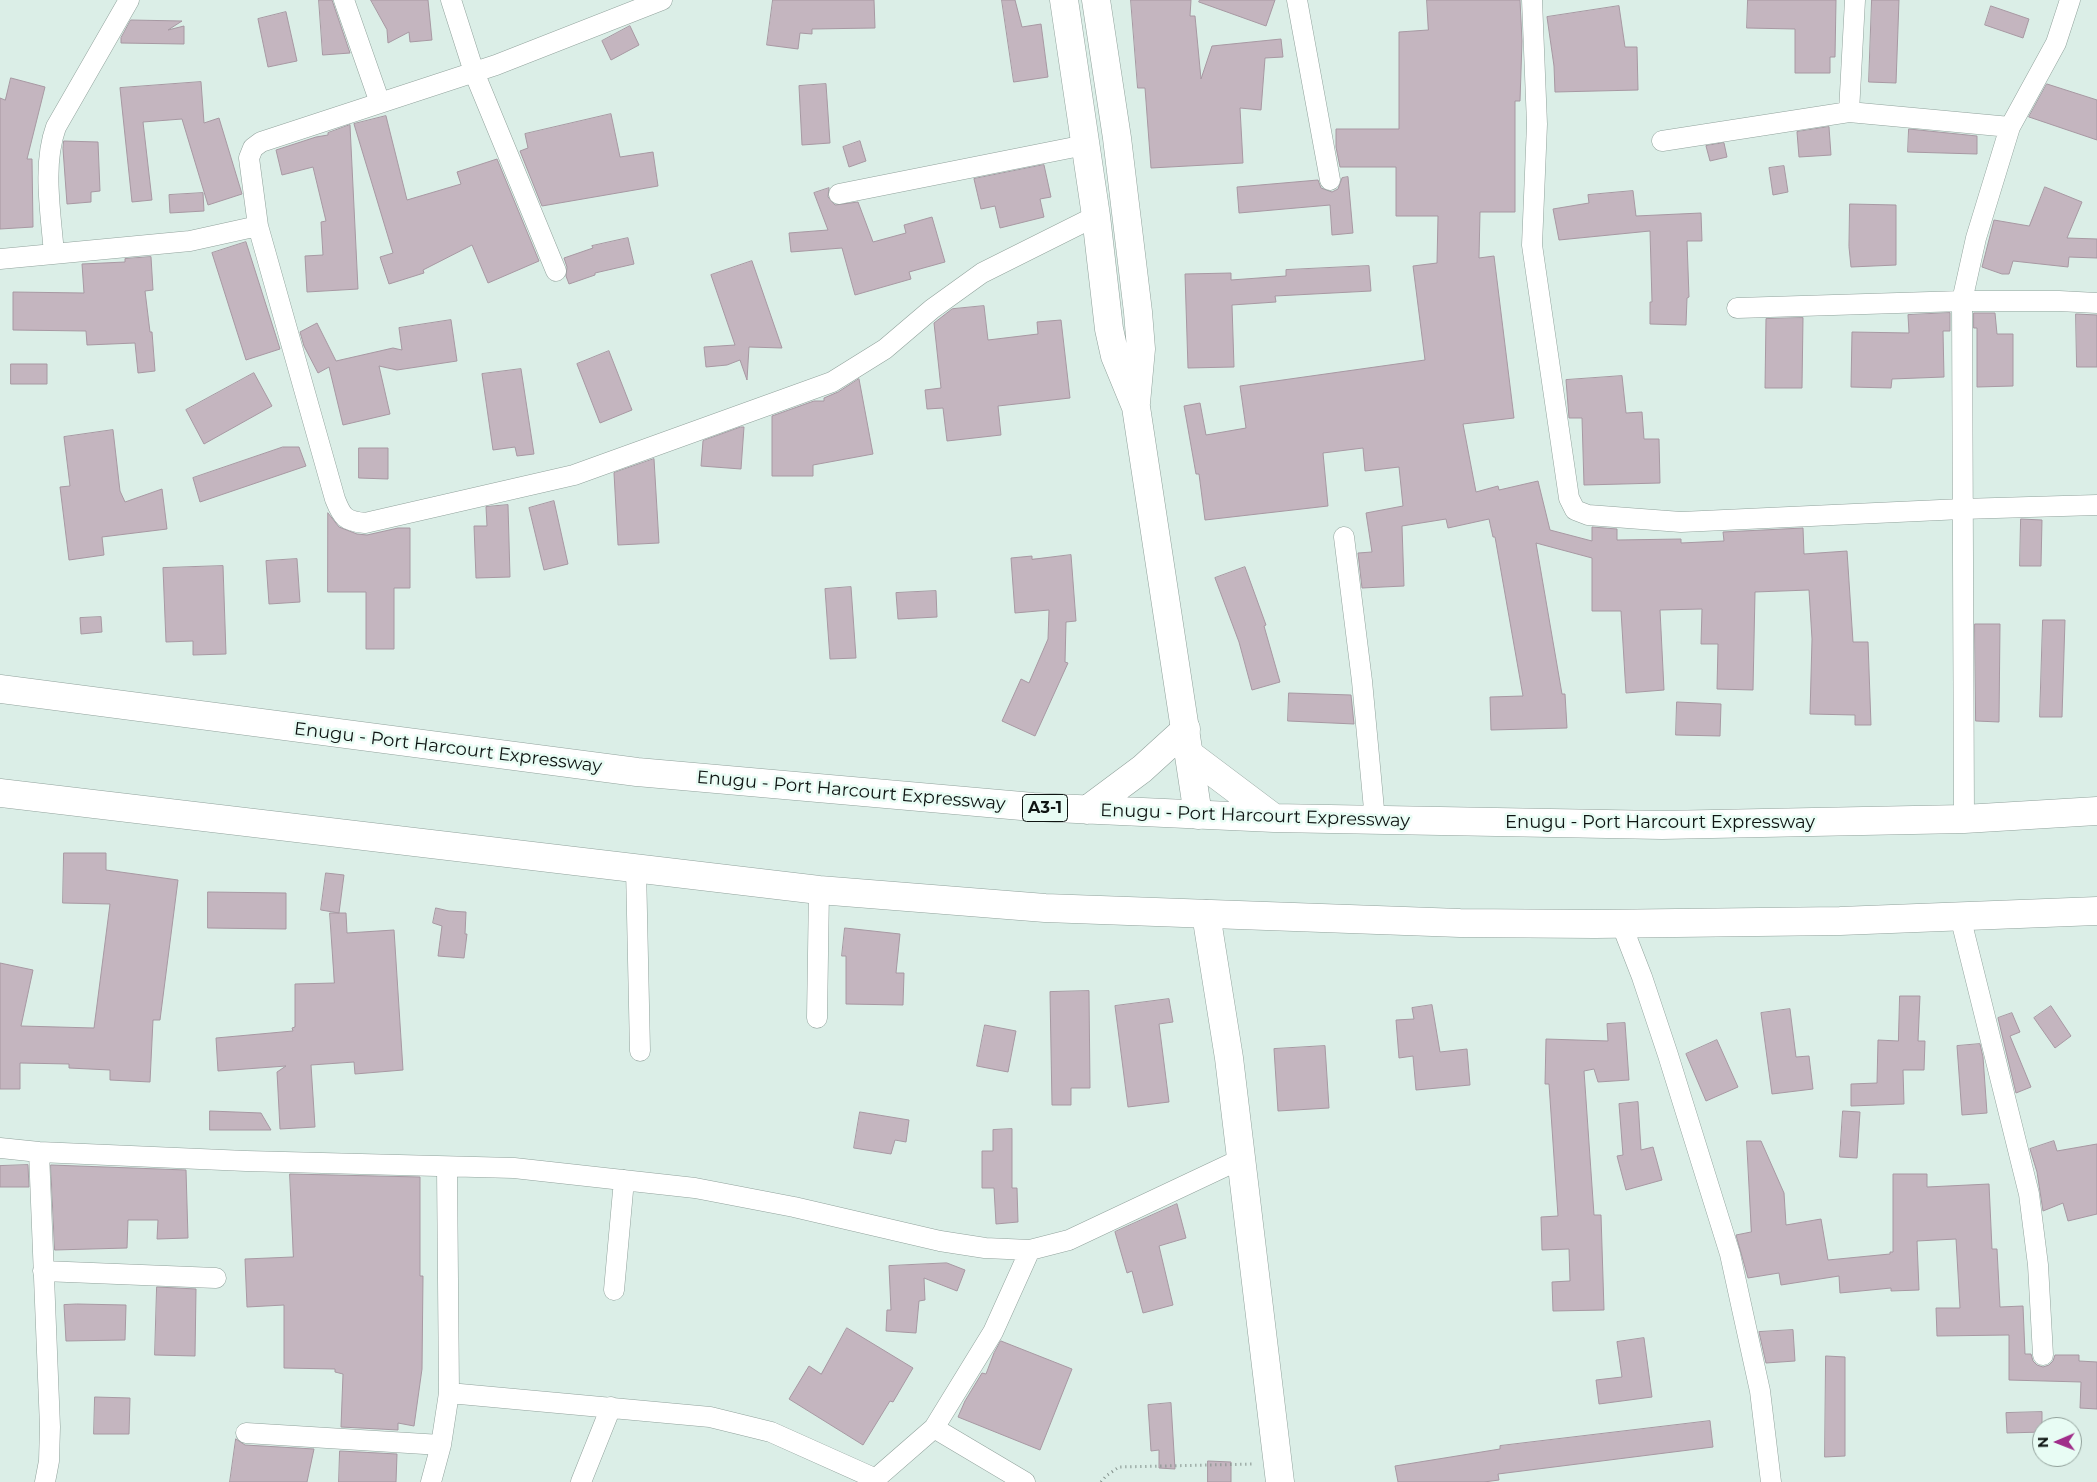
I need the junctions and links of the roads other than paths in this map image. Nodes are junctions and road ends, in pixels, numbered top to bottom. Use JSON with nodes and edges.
{"nodes":[{"id":1,"x":130,"y":0,"type":"edge"},
{"id":2,"x":344,"y":0,"type":"edge"},
{"id":3,"x":452,"y":0,"type":"edge"},
{"id":4,"x":662,"y":0,"type":"edge"},
{"id":5,"x":1064,"y":0,"type":"edge"},
{"id":6,"x":1096,"y":0,"type":"edge"},
{"id":7,"x":1297,"y":0,"type":"edge"},
{"id":8,"x":1532,"y":0,"type":"edge"},
{"id":9,"x":1855,"y":0,"type":"edge"},
{"id":10,"x":2070,"y":0,"type":"edge"},
{"id":11,"x":474,"y":72,"type":"junction"},
{"id":12,"x":380,"y":103,"type":"junction"},
{"id":13,"x":1850,"y":112,"type":"junction"},
{"id":14,"x":2010,"y":127,"type":"junction"},
{"id":15,"x":1662,"y":141,"type":"dead end"},
{"id":16,"x":1086,"y":145,"type":"junction"},
{"id":17,"x":1330,"y":180,"type":"dead end"},
{"id":18,"x":839,"y":194,"type":"dead end"},
{"id":19,"x":1096,"y":216,"type":"junction"},
{"id":20,"x":258,"y":226,"type":"junction"},
{"id":21,"x":54,"y":254,"type":"junction"},
{"id":22,"x":0,"y":260,"type":"edge"},
{"id":23,"x":556,"y":271,"type":"dead end"},
{"id":24,"x":1962,"y":302,"type":"junction"},
{"id":25,"x":2097,"y":303,"type":"edge"},
{"id":26,"x":1737,"y":308,"type":"dead end"},
{"id":27,"x":1136,"y":407,"type":"junction"},
{"id":28,"x":2097,"y":505,"type":"edge"},
{"id":29,"x":1962,"y":509,"type":"junction"},
{"id":30,"x":1344,"y":537,"type":"dead end"},
{"id":31,"x":0,"y":689,"type":"edge"},
{"id":32,"x":1187,"y":741,"type":"junction"},
{"id":33,"x":0,"y":793,"type":"edge"},
{"id":34,"x":1087,"y":810,"type":"junction"},
{"id":35,"x":2097,"y":811,"type":"edge"},
{"id":36,"x":1198,"y":814,"type":"junction"},
{"id":37,"x":1274,"y":818,"type":"junction"},
{"id":38,"x":1964,"y":819,"type":"junction"},
{"id":39,"x":1375,"y":820,"type":"junction"},
{"id":40,"x":636,"y":868,"type":"junction"},
{"id":41,"x":819,"y":890,"type":"junction"},
{"id":42,"x":2097,"y":911,"type":"edge"},
{"id":43,"x":1206,"y":914,"type":"junction"},
{"id":44,"x":1960,"y":916,"type":"junction"},
{"id":45,"x":1621,"y":923,"type":"junction"},
{"id":46,"x":817,"y":1018,"type":"dead end"},
{"id":47,"x":640,"y":1051,"type":"dead end"},
{"id":48,"x":0,"y":1148,"type":"edge"},
{"id":49,"x":38,"y":1152,"type":"junction"},
{"id":50,"x":1241,"y":1159,"type":"junction"},
{"id":51,"x":447,"y":1168,"type":"junction"},
{"id":52,"x":624,"y":1180,"type":"junction"},
{"id":53,"x":1030,"y":1250,"type":"junction"},
{"id":54,"x":43,"y":1271,"type":"junction"},
{"id":55,"x":216,"y":1278,"type":"dead end"},
{"id":56,"x":614,"y":1290,"type":"dead end"},
{"id":57,"x":2043,"y":1355,"type":"dead end"},
{"id":58,"x":450,"y":1393,"type":"junction"},
{"id":59,"x":612,"y":1407,"type":"junction"},
{"id":60,"x":934,"y":1428,"type":"junction"},
{"id":61,"x":246,"y":1433,"type":"dead end"},
{"id":62,"x":441,"y":1445,"type":"junction"},
{"id":63,"x":1279,"y":1473,"type":"edge"},
{"id":64,"x":874,"y":1480,"type":"edge"},
{"id":65,"x":45,"y":1482,"type":"edge"},
{"id":66,"x":431,"y":1482,"type":"edge"},
{"id":67,"x":581,"y":1482,"type":"edge"},
{"id":68,"x":1025,"y":1482,"type":"edge"},
{"id":69,"x":1771,"y":1482,"type":"edge"}],
"edges":[{"from":1,"to":21,"type":"street"},
{"from":2,"to":12,"type":"street"},
{"from":3,"to":11,"type":"street"},
{"from":4,"to":11,"type":"street"},
{"from":5,"to":16,"type":"main road"},
{"from":6,"to":27,"type":"main road"},
{"from":7,"to":17,"type":"street"},
{"from":8,"to":29,"type":"street"},
{"from":9,"to":13,"type":"street"},
{"from":10,"to":14,"type":"street"},
{"from":11,"to":12,"type":"street"},
{"from":11,"to":23,"type":"street"},
{"from":12,"to":20,"type":"street"},
{"from":13,"to":14,"type":"street"},
{"from":13,"to":15,"type":"street"},
{"from":14,"to":24,"type":"street"},
{"from":16,"to":18,"type":"street"},
{"from":16,"to":19,"type":"main road"},
{"from":19,"to":20,"type":"street"},
{"from":19,"to":27,"type":"main road"},
{"from":20,"to":21,"type":"street"},
{"from":21,"to":22,"type":"street"},
{"from":24,"to":25,"type":"street"},
{"from":24,"to":26,"type":"street"},
{"from":24,"to":29,"type":"street"},
{"from":27,"to":32,"type":"main road"},
{"from":28,"to":29,"type":"street"},
{"from":29,"to":38,"type":"street"},
{"from":30,"to":39,"type":"street"},
{"from":31,"to":34,"type":"main road","name":"Enugu - Port Harcourt Expressway","number":"A3-1"},
{"from":32,"to":34,"type":"main road"},
{"from":32,"to":36,"type":"main road"},
{"from":32,"to":37,"type":"main road"},
{"from":33,"to":40,"type":"main road"},
{"from":34,"to":36,"type":"main road","name":"Enugu - Port Harcourt Expressway","number":"A3-1"},
{"from":35,"to":38,"type":"main road","name":"Enugu - Port Harcourt Expressway","number":"A3-1"},
{"from":36,"to":37,"type":"main road","name":"Enugu - Port Harcourt Expressway","number":"A3-1"},
{"from":37,"to":39,"type":"main road","name":"Enugu - Port Harcourt Expressway","number":"A3-1"},
{"from":38,"to":39,"type":"main road","name":"Enugu - Port Harcourt Expressway","number":"A3-1"},
{"from":40,"to":41,"type":"main road"},
{"from":40,"to":47,"type":"street"},
{"from":41,"to":43,"type":"main road"},
{"from":41,"to":46,"type":"street"},
{"from":42,"to":44,"type":"main road"},
{"from":43,"to":45,"type":"main road"},
{"from":43,"to":50,"type":"main road"},
{"from":44,"to":45,"type":"main road"},
{"from":44,"to":57,"type":"street"},
{"from":45,"to":69,"type":"street"},
{"from":48,"to":49,"type":"street"},
{"from":49,"to":51,"type":"street"},
{"from":49,"to":54,"type":"street"},
{"from":50,"to":53,"type":"street"},
{"from":50,"to":63,"type":"main road"},
{"from":51,"to":52,"type":"street"},
{"from":51,"to":58,"type":"street"},
{"from":52,"to":53,"type":"street"},
{"from":52,"to":56,"type":"street"},
{"from":53,"to":60,"type":"street"},
{"from":54,"to":55,"type":"street"},
{"from":54,"to":65,"type":"street"},
{"from":58,"to":59,"type":"street"},
{"from":58,"to":62,"type":"street"},
{"from":59,"to":64,"type":"street"},
{"from":59,"to":67,"type":"street"},
{"from":60,"to":64,"type":"street"},
{"from":60,"to":68,"type":"street"},
{"from":61,"to":62,"type":"street"},
{"from":62,"to":66,"type":"street"}]}
